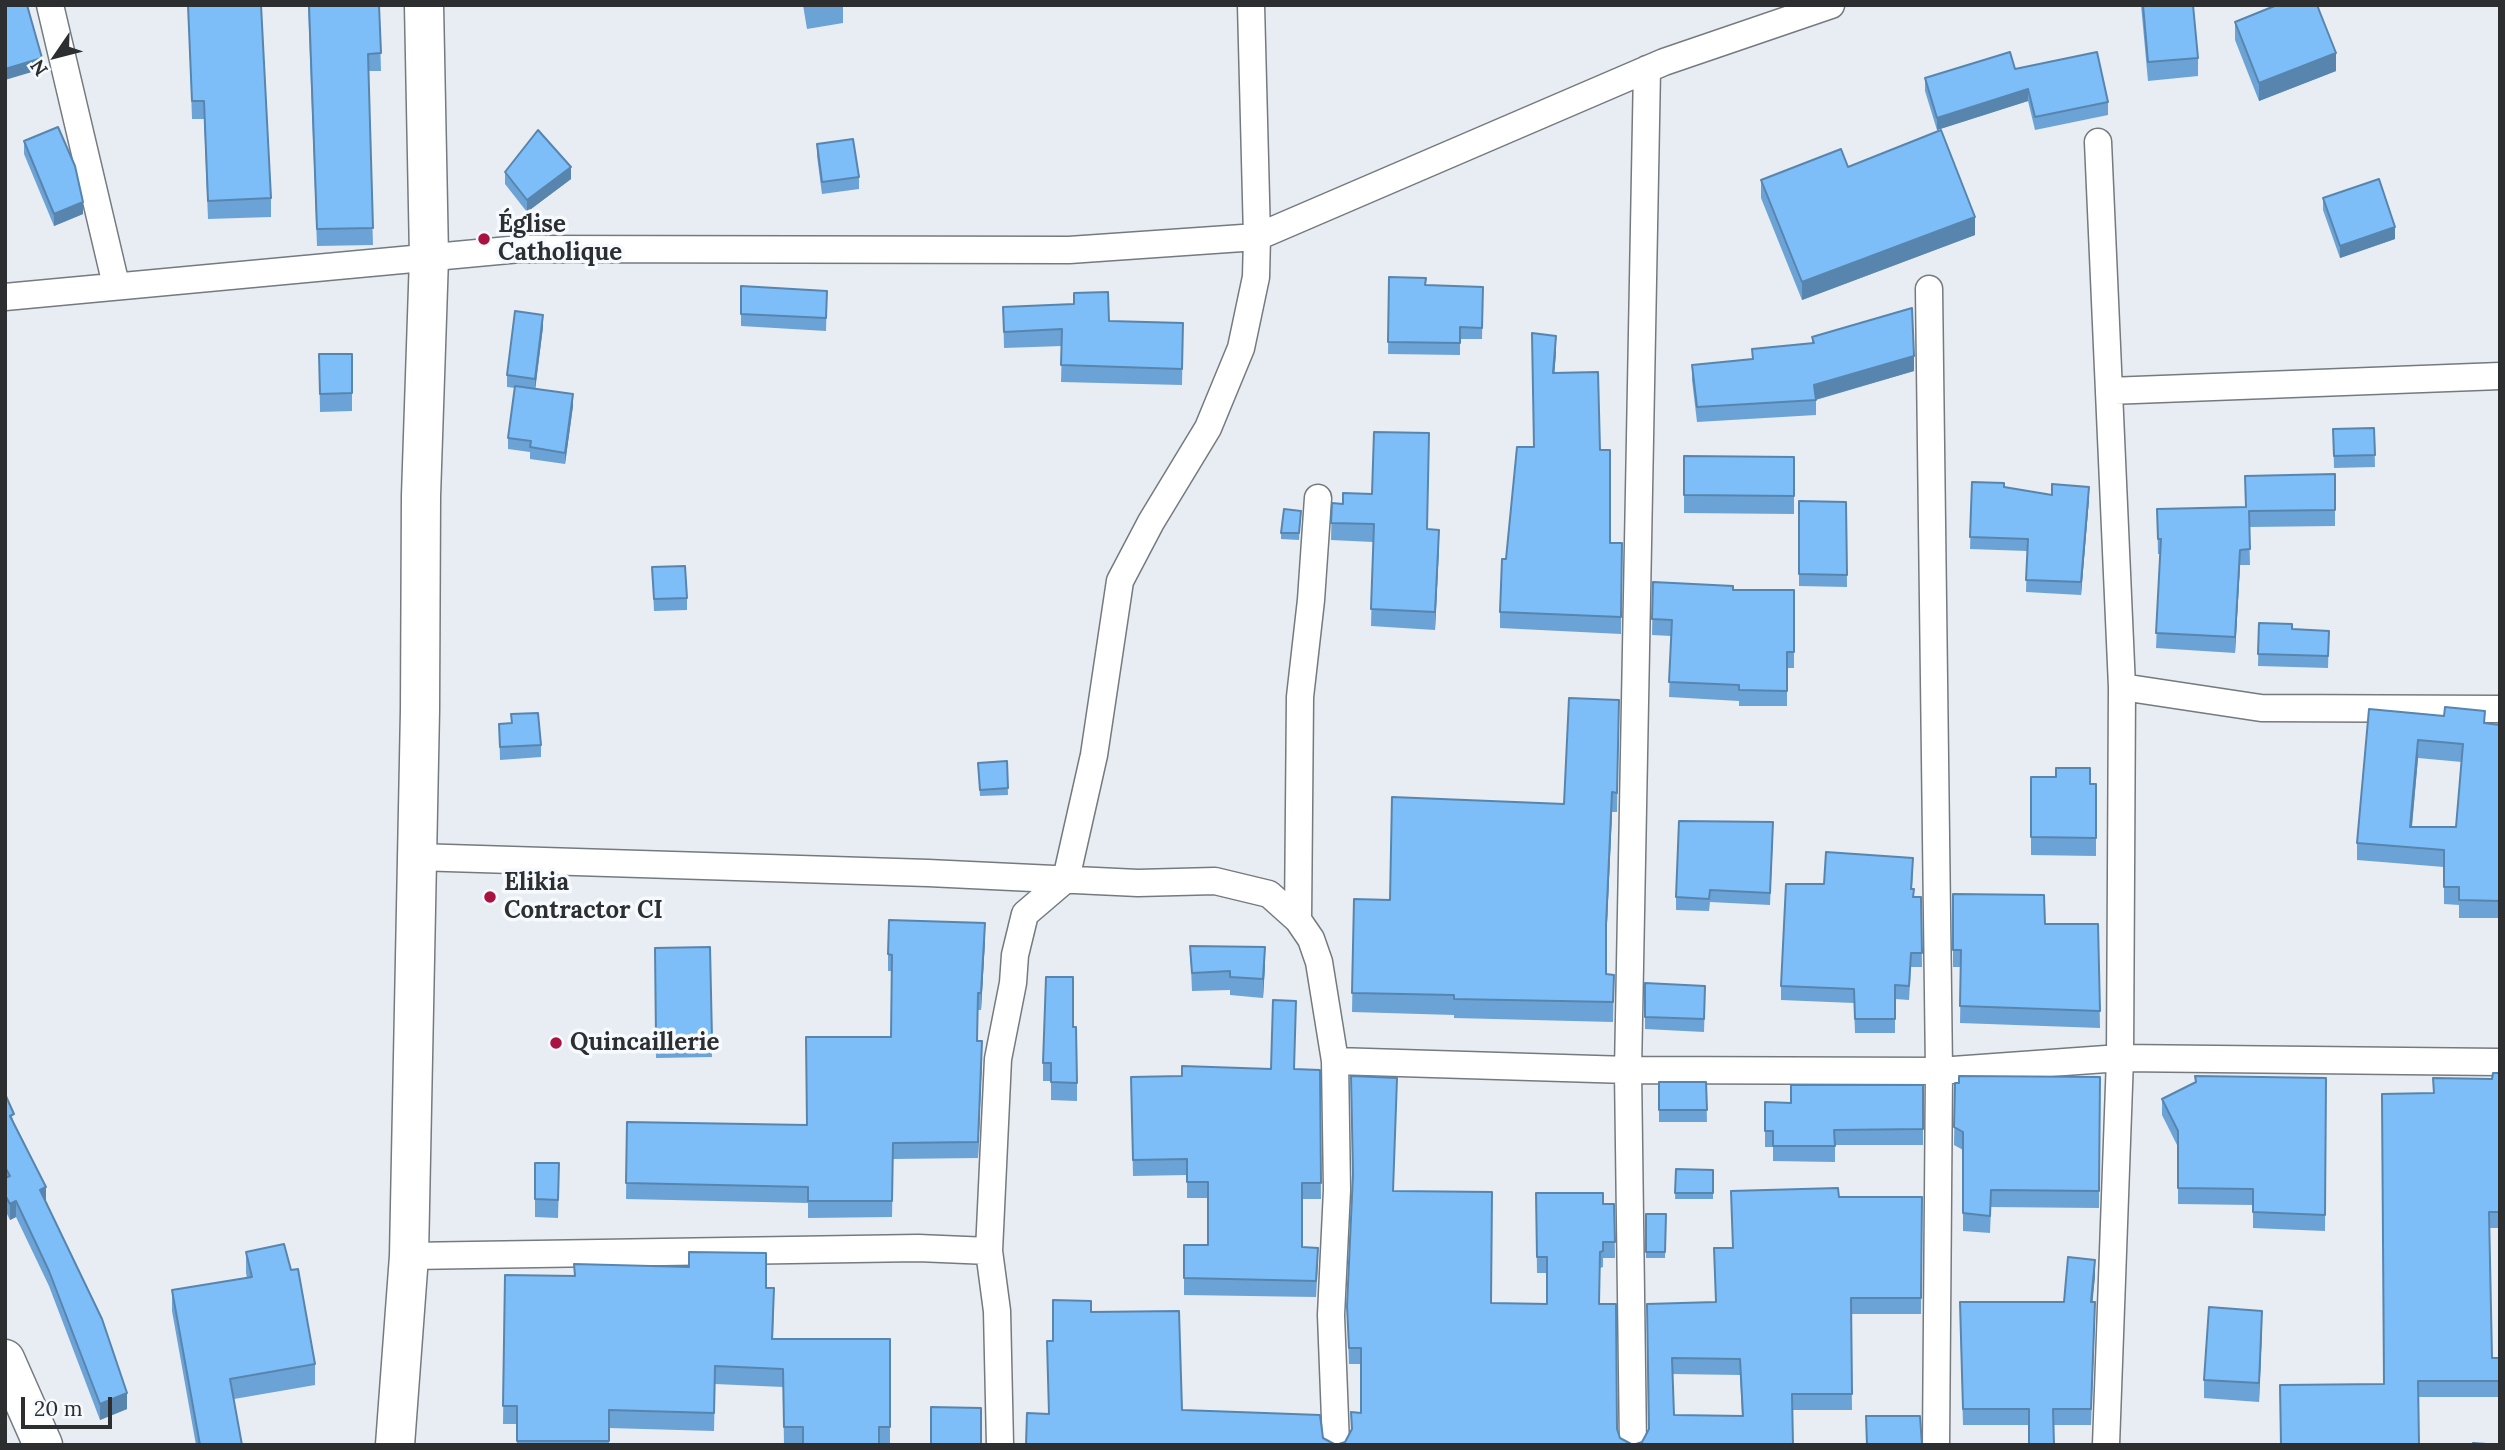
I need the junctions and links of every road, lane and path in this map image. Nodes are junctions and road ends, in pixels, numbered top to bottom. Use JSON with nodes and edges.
{"nodes":[{"id":1,"x":50,"y":5,"type":"edge"},
{"id":2,"x":424,"y":5,"type":"edge"},
{"id":3,"x":1251,"y":5,"type":"edge"},
{"id":4,"x":1831,"y":5,"type":"edge"},
{"id":5,"x":1647,"y":69,"type":"junction"},
{"id":6,"x":2098,"y":142,"type":"dead end"},
{"id":7,"x":1257,"y":237,"type":"junction"},
{"id":8,"x":429,"y":257,"type":"junction"},
{"id":9,"x":116,"y":285,"type":"junction"},
{"id":10,"x":1929,"y":289,"type":"dead end"},
{"id":11,"x":5,"y":297,"type":"edge"},
{"id":12,"x":2500,"y":376,"type":"edge"},
{"id":13,"x":2109,"y":391,"type":"junction"},
{"id":14,"x":1318,"y":498,"type":"dead end"},
{"id":15,"x":2122,"y":687,"type":"junction"},
{"id":16,"x":2500,"y":709,"type":"edge"},
{"id":17,"x":416,"y":857,"type":"junction"},
{"id":18,"x":1066,"y":879,"type":"junction"},
{"id":19,"x":1298,"y":920,"type":"junction"},
{"id":20,"x":2120,"y":1058,"type":"junction"},
{"id":21,"x":1335,"y":1061,"type":"junction"},
{"id":22,"x":2500,"y":1062,"type":"edge"},
{"id":23,"x":1628,"y":1070,"type":"junction"},
{"id":24,"x":1939,"y":1071,"type":"junction"},
{"id":25,"x":989,"y":1251,"type":"junction"},
{"id":26,"x":409,"y":1256,"type":"junction"},
{"id":27,"x":5,"y":1359,"type":"edge"},
{"id":28,"x":43,"y":1445,"type":"edge"},
{"id":29,"x":395,"y":1445,"type":"edge"},
{"id":30,"x":1000,"y":1445,"type":"edge"},
{"id":31,"x":1336,"y":1445,"type":"edge"},
{"id":32,"x":1633,"y":1445,"type":"edge"},
{"id":33,"x":1936,"y":1445,"type":"edge"},
{"id":34,"x":2106,"y":1445,"type":"edge"}],
"edges":[{"from":1,"to":9,"type":"street"},
{"from":2,"to":8,"type":"street"},
{"from":3,"to":7,"type":"street"},
{"from":4,"to":5,"type":"street"},
{"from":5,"to":7,"type":"street"},
{"from":5,"to":23,"type":"street"},
{"from":6,"to":13,"type":"street"},
{"from":7,"to":8,"type":"street"},
{"from":7,"to":18,"type":"street"},
{"from":8,"to":9,"type":"street"},
{"from":8,"to":17,"type":"street"},
{"from":9,"to":11,"type":"street"},
{"from":10,"to":24,"type":"street"},
{"from":12,"to":13,"type":"street"},
{"from":13,"to":15,"type":"street"},
{"from":14,"to":19,"type":"street"},
{"from":15,"to":16,"type":"street"},
{"from":15,"to":20,"type":"street"},
{"from":17,"to":18,"type":"street"},
{"from":17,"to":26,"type":"street"},
{"from":18,"to":19,"type":"street"},
{"from":18,"to":25,"type":"street"},
{"from":19,"to":21,"type":"street"},
{"from":20,"to":22,"type":"street"},
{"from":20,"to":24,"type":"street"},
{"from":20,"to":34,"type":"street"},
{"from":21,"to":23,"type":"street"},
{"from":21,"to":31,"type":"street"},
{"from":23,"to":24,"type":"street"},
{"from":23,"to":32,"type":"street"},
{"from":24,"to":33,"type":"street"},
{"from":25,"to":26,"type":"street"},
{"from":25,"to":30,"type":"street"},
{"from":26,"to":29,"type":"street"},
{"from":27,"to":28,"type":"street"}]}
